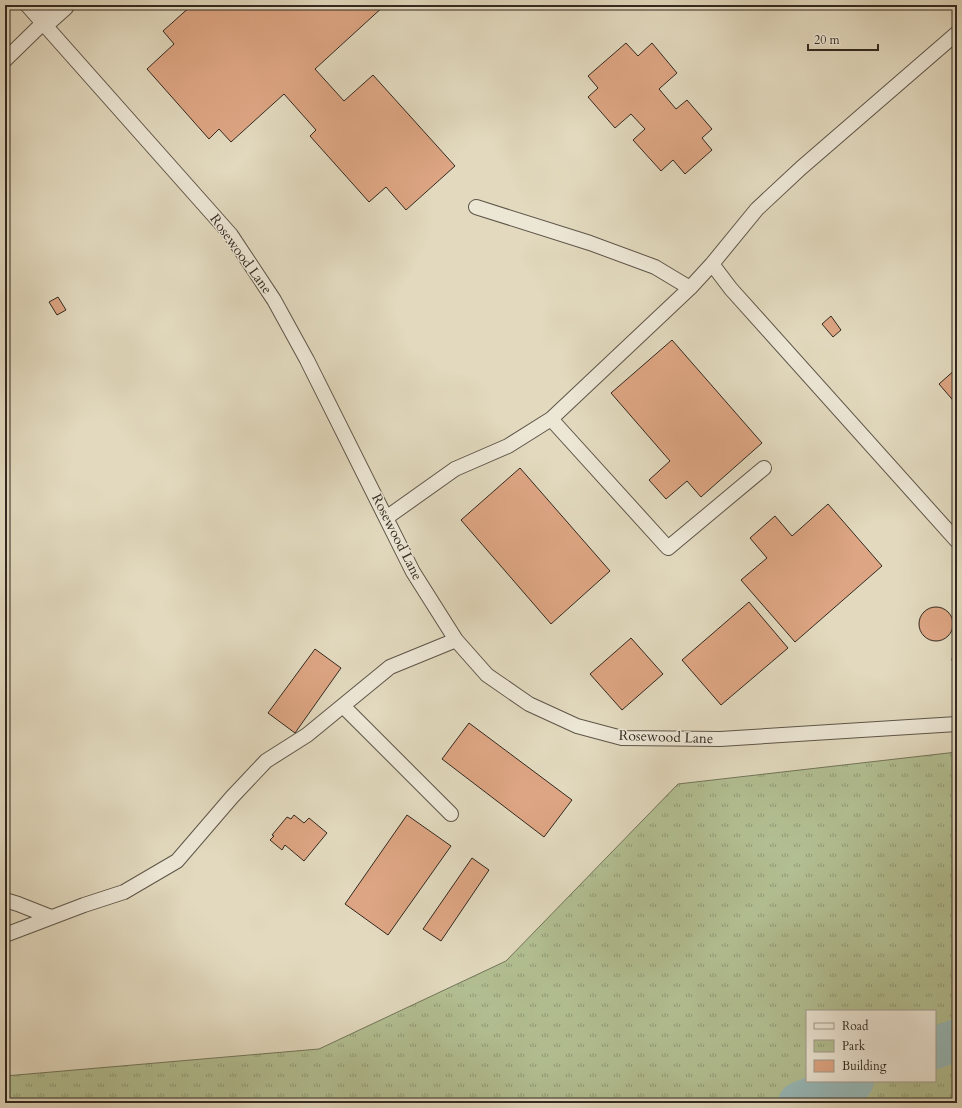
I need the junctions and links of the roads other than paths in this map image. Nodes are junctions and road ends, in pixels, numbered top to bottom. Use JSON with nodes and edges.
{"nodes":[{"id":1,"x":28,"y":5,"type":"edge"},
{"id":2,"x":63,"y":5,"type":"edge"},
{"id":3,"x":44,"y":22,"type":"junction"},
{"id":4,"x":957,"y":33,"type":"edge"},
{"id":5,"x":5,"y":60,"type":"edge"},
{"id":6,"x":476,"y":207,"type":"dead end"},
{"id":7,"x":712,"y":264,"type":"junction"},
{"id":8,"x":690,"y":288,"type":"junction"},
{"id":9,"x":550,"y":419,"type":"junction"},
{"id":10,"x":764,"y":468,"type":"dead end"},
{"id":11,"x":386,"y":518,"type":"junction"},
{"id":12,"x":957,"y":541,"type":"edge"},
{"id":13,"x":456,"y":640,"type":"junction"},
{"id":14,"x":343,"y":706,"type":"junction"},
{"id":15,"x":957,"y":724,"type":"edge"},
{"id":16,"x":451,"y":814,"type":"dead end"},
{"id":17,"x":5,"y":900,"type":"edge"},
{"id":18,"x":51,"y":917,"type":"junction"},
{"id":19,"x":5,"y":935,"type":"edge"}],
"edges":[{"from":1,"to":3,"type":"lane","name":"Rosewood Lane"},
{"from":2,"to":3,"type":"street"},
{"from":3,"to":5,"type":"lane"},
{"from":3,"to":11,"type":"lane","name":"Rosewood Lane"},
{"from":4,"to":7,"type":"lane"},
{"from":6,"to":8,"type":"lane"},
{"from":7,"to":8,"type":"lane"},
{"from":7,"to":12,"type":"lane"},
{"from":8,"to":9,"type":"lane"},
{"from":9,"to":10,"type":"lane"},
{"from":9,"to":11,"type":"lane"},
{"from":11,"to":13,"type":"lane","name":"Rosewood Lane"},
{"from":13,"to":14,"type":"lane"},
{"from":13,"to":15,"type":"lane","name":"Rosewood Lane"},
{"from":14,"to":16,"type":"lane"},
{"from":14,"to":18,"type":"lane"},
{"from":17,"to":18,"type":"lane"},
{"from":18,"to":19,"type":"lane"}]}
